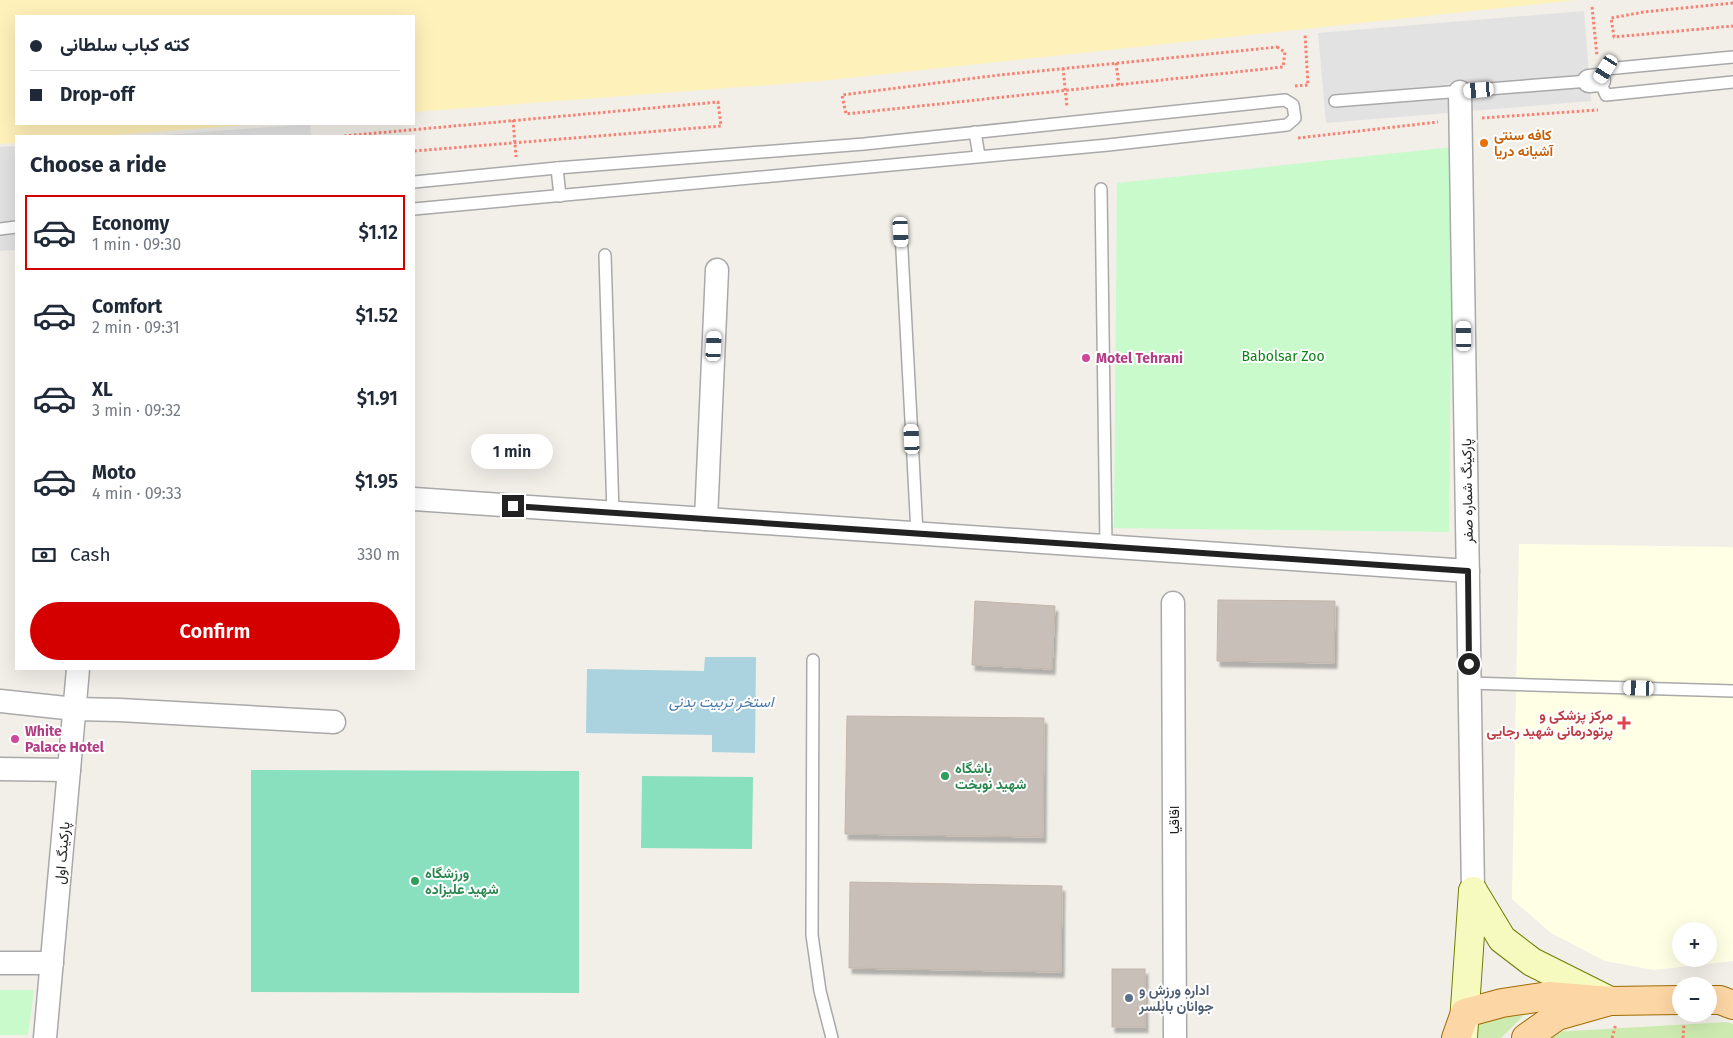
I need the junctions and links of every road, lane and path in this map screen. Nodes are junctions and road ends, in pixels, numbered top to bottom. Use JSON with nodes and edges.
{"nodes":[{"id":1,"x":1733,"y":3,"type":"edge"},
{"id":2,"x":1733,"y":26,"type":"edge"},
{"id":3,"x":1733,"y":57,"type":"edge"},
{"id":4,"x":1116,"y":63,"type":"junction"},
{"id":5,"x":1064,"y":68,"type":"junction"},
{"id":6,"x":1594,"y":81,"type":"junction"},
{"id":7,"x":1733,"y":82,"type":"edge"},
{"id":8,"x":1119,"y":85,"type":"junction"},
{"id":9,"x":1065,"y":90,"type":"junction"},
{"id":10,"x":1460,"y":92,"type":"junction"},
{"id":11,"x":1335,"y":101,"type":"dead end"},
{"id":12,"x":1067,"y":107,"type":"dead end"},
{"id":13,"x":513,"y":120,"type":"junction"},
{"id":14,"x":975,"y":132,"type":"junction"},
{"id":15,"x":355,"y":135,"type":"edge"},
{"id":16,"x":514,"y":143,"type":"junction"},
{"id":17,"x":415,"y":151,"type":"edge"},
{"id":18,"x":979,"y":156,"type":"junction"},
{"id":19,"x":557,"y":168,"type":"junction"},
{"id":20,"x":517,"y":172,"type":"junction"},
{"id":21,"x":415,"y":182,"type":"edge"},
{"id":22,"x":1101,"y":189,"type":"dead end"},
{"id":23,"x":560,"y":196,"type":"junction"},
{"id":24,"x":415,"y":209,"type":"edge"},
{"id":25,"x":15,"y":227,"type":"edge"},
{"id":26,"x":0,"y":229,"type":"edge"},
{"id":27,"x":901,"y":232,"type":"dead end"},
{"id":28,"x":605,"y":255,"type":"dead end"},
{"id":29,"x":717,"y":270,"type":"dead end"},
{"id":30,"x":415,"y":499,"type":"edge"},
{"id":31,"x":613,"y":512,"type":"junction"},
{"id":32,"x":706,"y":519,"type":"junction"},
{"id":33,"x":917,"y":533,"type":"junction"},
{"id":34,"x":1106,"y":546,"type":"junction"},
{"id":35,"x":1468,"y":571,"type":"junction"},
{"id":36,"x":1173,"y":602,"type":"dead end"},
{"id":37,"x":813,"y":660,"type":"dead end"},
{"id":38,"x":78,"y":670,"type":"edge"},
{"id":39,"x":1470,"y":683,"type":"junction"},
{"id":40,"x":1733,"y":691,"type":"edge"},
{"id":41,"x":0,"y":701,"type":"edge"},
{"id":42,"x":75,"y":709,"type":"junction"},
{"id":43,"x":334,"y":722,"type":"dead end"},
{"id":44,"x":0,"y":769,"type":"edge"},
{"id":45,"x":69,"y":770,"type":"junction"},
{"id":46,"x":1473,"y":891,"type":"junction"},
{"id":47,"x":0,"y":963,"type":"edge"},
{"id":48,"x":52,"y":963,"type":"junction"},
{"id":49,"x":1672,"y":1000,"type":"edge"},
{"id":50,"x":1610,"y":1001,"type":"junction"},
{"id":51,"x":1464,"y":1025,"type":"edge"},
{"id":52,"x":45,"y":1038,"type":"edge"},
{"id":53,"x":832,"y":1038,"type":"edge"},
{"id":54,"x":1175,"y":1038,"type":"edge"},
{"id":55,"x":1456,"y":1038,"type":"edge"},
{"id":56,"x":1526,"y":1038,"type":"edge"}],
"edges":[{"from":1,"to":2,"type":"path"},
{"from":3,"to":6,"type":"lane"},
{"from":4,"to":5,"type":"path"},
{"from":4,"to":8,"type":"path"},
{"from":4,"to":8,"type":"path"},
{"from":5,"to":9,"type":"path"},
{"from":5,"to":9,"type":"path"},
{"from":6,"to":7,"type":"lane"},
{"from":6,"to":10,"type":"lane"},
{"from":8,"to":9,"type":"path"},
{"from":9,"to":12,"type":"path"},
{"from":10,"to":11,"type":"lane"},
{"from":10,"to":35,"type":"street","name":"پارکینگ شماره صفر"},
{"from":13,"to":15,"type":"path"},
{"from":13,"to":16,"type":"path"},
{"from":13,"to":16,"type":"path"},
{"from":14,"to":18,"type":"lane"},
{"from":14,"to":18,"type":"lane"},
{"from":14,"to":19,"type":"lane"},
{"from":16,"to":17,"type":"path"},
{"from":16,"to":20,"type":"path"},
{"from":18,"to":23,"type":"lane"},
{"from":19,"to":20,"type":"lane"},
{"from":19,"to":23,"type":"lane"},
{"from":20,"to":21,"type":"lane"},
{"from":22,"to":34,"type":"lane"},
{"from":23,"to":24,"type":"lane"},
{"from":25,"to":26,"type":"lane"},
{"from":27,"to":33,"type":"lane"},
{"from":28,"to":31,"type":"lane"},
{"from":29,"to":32,"type":"street"},
{"from":30,"to":31,"type":"street"},
{"from":31,"to":32,"type":"street"},
{"from":32,"to":33,"type":"street"},
{"from":33,"to":34,"type":"street"},
{"from":34,"to":35,"type":"street"},
{"from":35,"to":39,"type":"street","name":"پارکینگ شماره صفر"},
{"from":36,"to":54,"type":"street","name":"اقاقیا"},
{"from":37,"to":53,"type":"lane"},
{"from":38,"to":42,"type":"street","name":"پارکینگ اول"},
{"from":39,"to":40,"type":"lane"},
{"from":39,"to":46,"type":"street","name":"پارکینگ شماره صفر"},
{"from":41,"to":42,"type":"street"},
{"from":42,"to":43,"type":"street"},
{"from":42,"to":45,"type":"street","name":"پارکینگ اول"},
{"from":44,"to":45,"type":"street"},
{"from":45,"to":48,"type":"street","name":"پارکینگ اول"},
{"from":46,"to":50,"type":"main road"},
{"from":46,"to":51,"type":"main road"},
{"from":47,"to":48,"type":"street"},
{"from":48,"to":52,"type":"street","name":"پارکینگ اول"},
{"from":49,"to":50,"type":"main road"},
{"from":50,"to":51,"type":"main road"},
{"from":50,"to":56,"type":"main road"},
{"from":51,"to":55,"type":"main road"}]}
